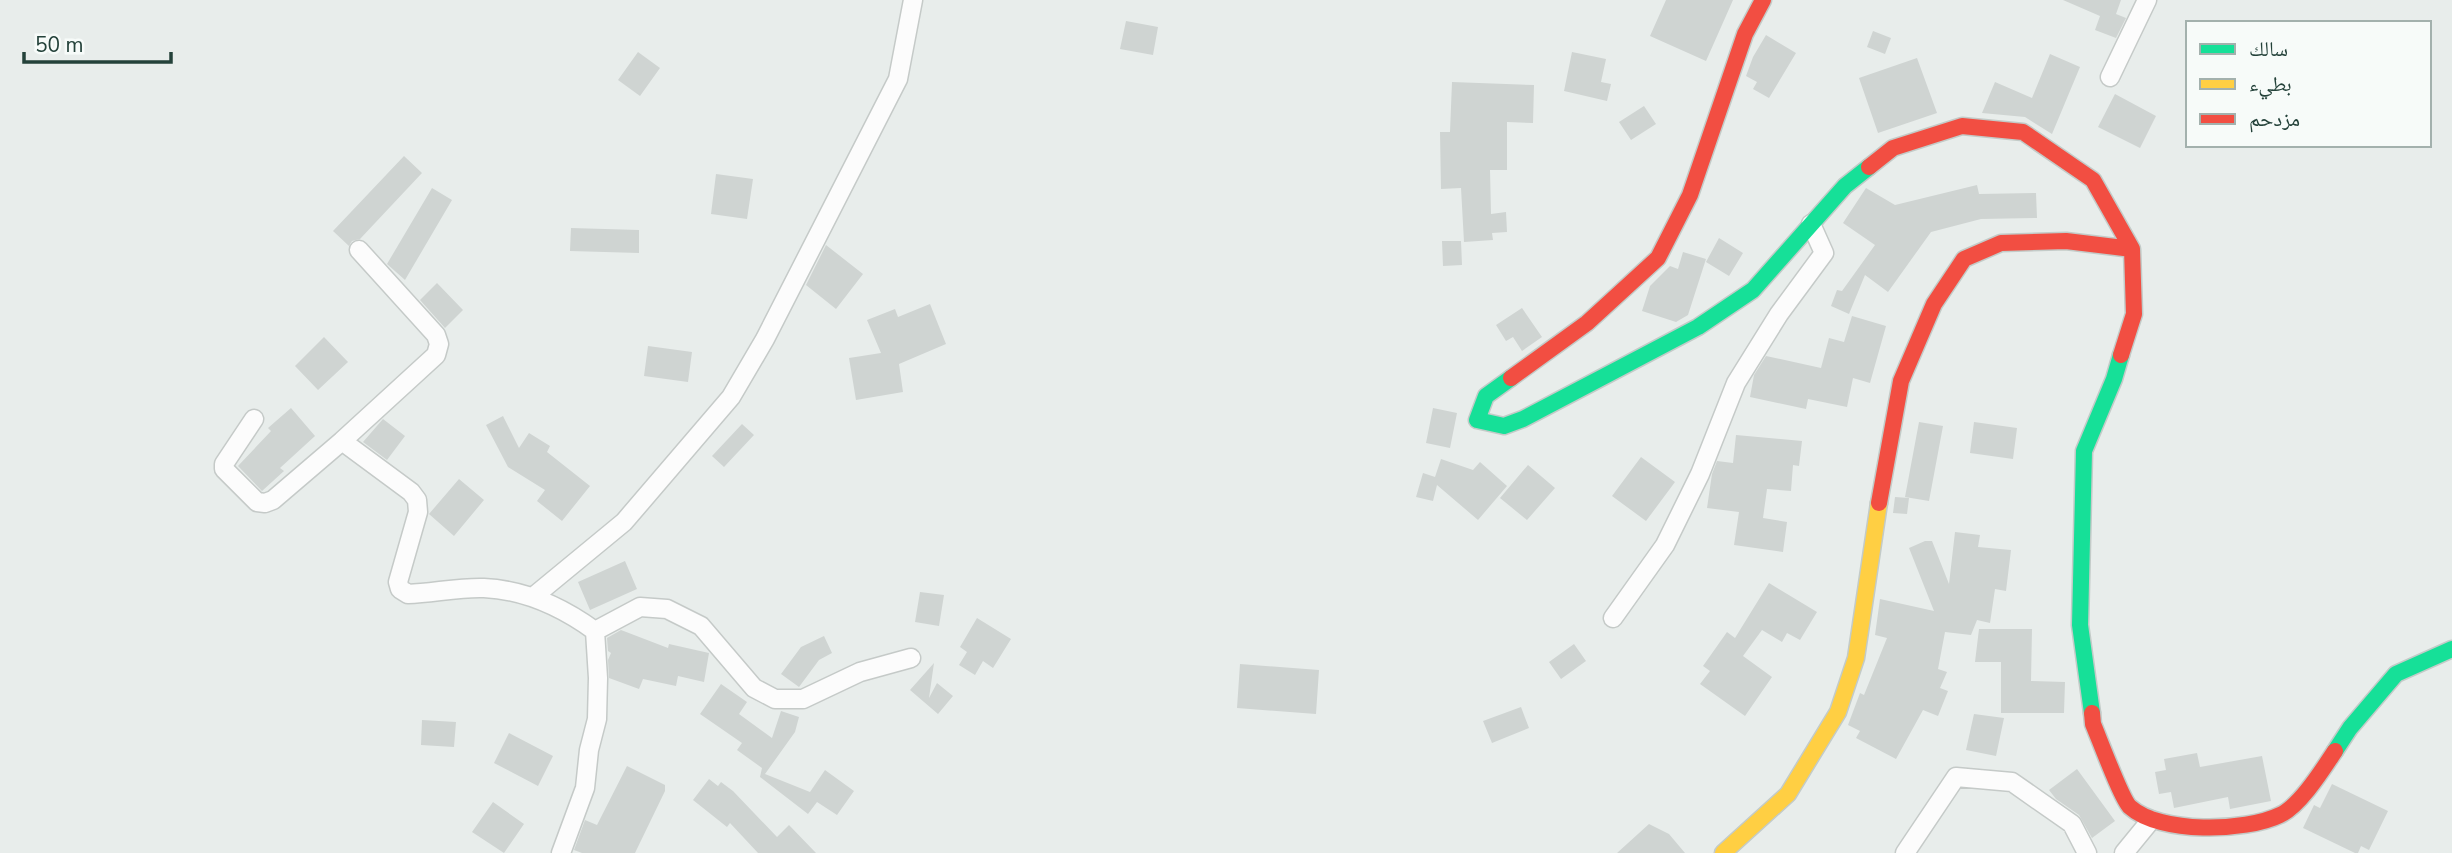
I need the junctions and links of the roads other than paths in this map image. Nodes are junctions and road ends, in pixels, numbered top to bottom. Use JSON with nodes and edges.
{"nodes":[{"id":1,"x":913,"y":0,"type":"edge"},
{"id":2,"x":1763,"y":0,"type":"edge"},
{"id":3,"x":2147,"y":0,"type":"edge"},
{"id":4,"x":2110,"y":77,"type":"dead end"},
{"id":5,"x":1811,"y":224,"type":"junction"},
{"id":6,"x":2132,"y":249,"type":"junction"},
{"id":7,"x":359,"y":250,"type":"dead end"},
{"id":8,"x":254,"y":419,"type":"dead end"},
{"id":9,"x":342,"y":441,"type":"junction"},
{"id":10,"x":533,"y":597,"type":"junction"},
{"id":11,"x":1613,"y":618,"type":"dead end"},
{"id":12,"x":595,"y":631,"type":"junction"},
{"id":13,"x":2452,"y":649,"type":"edge"},
{"id":14,"x":911,"y":659,"type":"dead end"},
{"id":15,"x":2151,"y":820,"type":"junction"},
{"id":16,"x":561,"y":853,"type":"edge"},
{"id":17,"x":1723,"y":853,"type":"edge"},
{"id":18,"x":1905,"y":853,"type":"edge"},
{"id":19,"x":2087,"y":853,"type":"edge"},
{"id":20,"x":2124,"y":853,"type":"edge"}],
"edges":[{"from":1,"to":10,"type":"street"},
{"from":2,"to":5,"type":"main road"},
{"from":3,"to":4,"type":"street"},
{"from":5,"to":6,"type":"main road"},
{"from":5,"to":11,"type":"street"},
{"from":6,"to":15,"type":"main road"},
{"from":6,"to":17,"type":"main road"},
{"from":7,"to":9,"type":"street"},
{"from":8,"to":9,"type":"street"},
{"from":9,"to":10,"type":"street"},
{"from":10,"to":12,"type":"street"},
{"from":12,"to":14,"type":"street"},
{"from":12,"to":16,"type":"street"},
{"from":13,"to":15,"type":"main road"},
{"from":15,"to":20,"type":"street"},
{"from":18,"to":19,"type":"street"}]}
